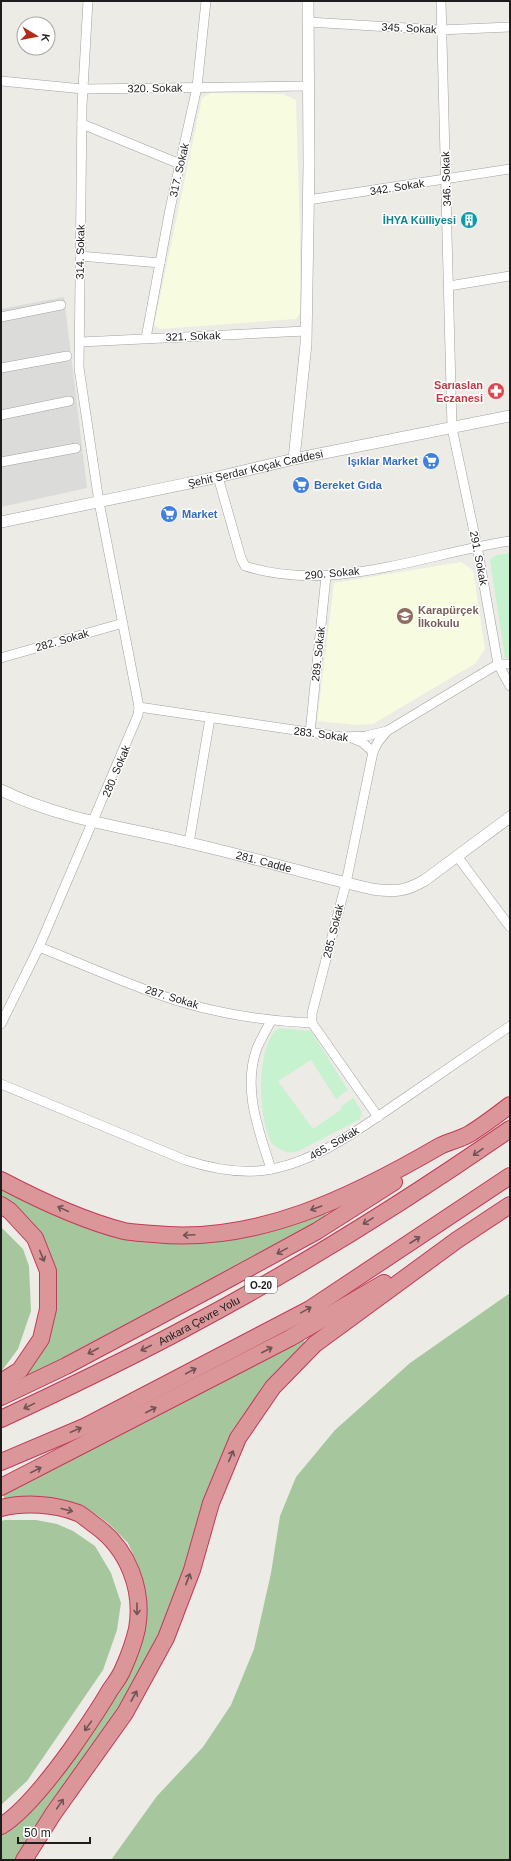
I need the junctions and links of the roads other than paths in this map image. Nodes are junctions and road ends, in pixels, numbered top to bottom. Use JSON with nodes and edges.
{"nodes":[{"id":1,"x":88,"y":1,"type":"edge"},
{"id":2,"x":206,"y":1,"type":"edge"},
{"id":3,"x":308,"y":1,"type":"edge"},
{"id":4,"x":441,"y":1,"type":"edge"},
{"id":5,"x":308,"y":22,"type":"junction"},
{"id":6,"x":510,"y":27,"type":"edge"},
{"id":7,"x":440,"y":30,"type":"junction"},
{"id":8,"x":1,"y":81,"type":"edge"},
{"id":9,"x":309,"y":86,"type":"junction"},
{"id":10,"x":197,"y":87,"type":"junction"},
{"id":11,"x":83,"y":89,"type":"junction"},
{"id":12,"x":82,"y":124,"type":"junction"},
{"id":13,"x":180,"y":164,"type":"junction"},
{"id":14,"x":510,"y":168,"type":"edge"},
{"id":15,"x":446,"y":180,"type":"junction"},
{"id":16,"x":308,"y":200,"type":"junction"},
{"id":17,"x":80,"y":256,"type":"junction"},
{"id":18,"x":160,"y":263,"type":"junction"},
{"id":19,"x":510,"y":276,"type":"edge"},
{"id":20,"x":449,"y":286,"type":"junction"},
{"id":21,"x":61,"y":305,"type":"dead end"},
{"id":22,"x":1,"y":317,"type":"edge"},
{"id":23,"x":306,"y":331,"type":"junction"},
{"id":24,"x":146,"y":338,"type":"junction"},
{"id":25,"x":81,"y":342,"type":"junction"},
{"id":26,"x":67,"y":356,"type":"dead end"},
{"id":27,"x":1,"y":368,"type":"edge"},
{"id":28,"x":69,"y":401,"type":"dead end"},
{"id":29,"x":1,"y":415,"type":"edge"},
{"id":30,"x":510,"y":416,"type":"edge"},
{"id":31,"x":452,"y":428,"type":"junction"},
{"id":32,"x":76,"y":448,"type":"dead end"},
{"id":33,"x":294,"y":459,"type":"junction"},
{"id":34,"x":1,"y":462,"type":"edge"},
{"id":35,"x":218,"y":477,"type":"junction"},
{"id":36,"x":99,"y":502,"type":"junction"},
{"id":37,"x":1,"y":522,"type":"edge"},
{"id":38,"x":510,"y":541,"type":"edge"},
{"id":39,"x":477,"y":546,"type":"junction"},
{"id":40,"x":326,"y":576,"type":"junction"},
{"id":41,"x":123,"y":623,"type":"junction"},
{"id":42,"x":1,"y":658,"type":"edge"},
{"id":43,"x":498,"y":664,"type":"junction"},
{"id":44,"x":510,"y":664,"type":"edge"},
{"id":45,"x":510,"y":686,"type":"edge"},
{"id":46,"x":139,"y":707,"type":"junction"},
{"id":47,"x":210,"y":718,"type":"junction"},
{"id":48,"x":387,"y":731,"type":"junction"},
{"id":49,"x":310,"y":733,"type":"junction"},
{"id":50,"x":352,"y":738,"type":"junction"},
{"id":51,"x":373,"y":752,"type":"junction"},
{"id":52,"x":1,"y":790,"type":"edge"},
{"id":53,"x":510,"y":816,"type":"edge"},
{"id":54,"x":94,"y":823,"type":"junction"},
{"id":55,"x":189,"y":842,"type":"junction"},
{"id":56,"x":458,"y":856,"type":"junction"},
{"id":57,"x":346,"y":883,"type":"junction"},
{"id":58,"x":510,"y":927,"type":"edge"},
{"id":59,"x":39,"y":946,"type":"junction"},
{"id":60,"x":271,"y":1021,"type":"junction"},
{"id":61,"x":312,"y":1023,"type":"junction"},
{"id":62,"x":1,"y":1024,"type":"edge"},
{"id":63,"x":510,"y":1026,"type":"edge"},
{"id":64,"x":1,"y":1084,"type":"edge"},
{"id":65,"x":510,"y":1105,"type":"edge"},
{"id":66,"x":378,"y":1117,"type":"junction"},
{"id":67,"x":510,"y":1129,"type":"edge"},
{"id":68,"x":470,"y":1134,"type":"junction"},
{"id":69,"x":271,"y":1169,"type":"junction"},
{"id":70,"x":510,"y":1176,"type":"edge"},
{"id":71,"x":1,"y":1180,"type":"edge"},
{"id":72,"x":1,"y":1205,"type":"edge"},
{"id":73,"x":510,"y":1205,"type":"edge"},
{"id":74,"x":457,"y":1240,"type":"junction"},
{"id":75,"x":1,"y":1382,"type":"edge"},
{"id":76,"x":1,"y":1397,"type":"edge"},
{"id":77,"x":1,"y":1419,"type":"edge"},
{"id":78,"x":1,"y":1462,"type":"edge"},
{"id":79,"x":1,"y":1487,"type":"edge"},
{"id":80,"x":1,"y":1508,"type":"edge"},
{"id":81,"x":1,"y":1826,"type":"edge"},
{"id":82,"x":24,"y":1860,"type":"edge"}],
"edges":[{"from":1,"to":11,"type":"street","name":"314. Sokak"},
{"from":2,"to":10,"type":"street","name":"317. Sokak"},
{"from":3,"to":5,"type":"street"},
{"from":4,"to":7,"type":"street","name":"346. Sokak"},
{"from":5,"to":7,"type":"street","name":"345. Sokak"},
{"from":5,"to":9,"type":"street"},
{"from":6,"to":7,"type":"street","name":"345. Sokak"},
{"from":7,"to":15,"type":"street","name":"346. Sokak"},
{"from":8,"to":11,"type":"street","name":"320. Sokak"},
{"from":9,"to":10,"type":"street","name":"320. Sokak"},
{"from":9,"to":16,"type":"street"},
{"from":10,"to":11,"type":"street","name":"320. Sokak"},
{"from":10,"to":13,"type":"street","name":"317. Sokak"},
{"from":11,"to":12,"type":"street","name":"314. Sokak"},
{"from":12,"to":13,"type":"street"},
{"from":12,"to":17,"type":"street","name":"314. Sokak"},
{"from":13,"to":18,"type":"street","name":"317. Sokak"},
{"from":14,"to":15,"type":"street","name":"342. Sokak"},
{"from":15,"to":16,"type":"street","name":"342. Sokak"},
{"from":15,"to":20,"type":"street","name":"346. Sokak"},
{"from":16,"to":23,"type":"street"},
{"from":17,"to":18,"type":"street"},
{"from":17,"to":25,"type":"street","name":"314. Sokak"},
{"from":18,"to":24,"type":"street","name":"317. Sokak"},
{"from":19,"to":20,"type":"street"},
{"from":20,"to":31,"type":"street","name":"346. Sokak"},
{"from":21,"to":22,"type":"street"},
{"from":23,"to":24,"type":"street","name":"321. Sokak"},
{"from":23,"to":33,"type":"street"},
{"from":24,"to":25,"type":"street","name":"321. Sokak"},
{"from":25,"to":36,"type":"street","name":"314. Sokak"},
{"from":26,"to":27,"type":"street"},
{"from":28,"to":29,"type":"street"},
{"from":30,"to":31,"type":"street","name":"Şehit Serdar Koçak Caddesi"},
{"from":31,"to":33,"type":"street","name":"Şehit Serdar Koçak Caddesi"},
{"from":31,"to":39,"type":"street","name":"291. Sokak"},
{"from":32,"to":34,"type":"street"},
{"from":33,"to":35,"type":"street","name":"Şehit Serdar Koçak Caddesi"},
{"from":35,"to":36,"type":"street","name":"Şehit Serdar Koçak Caddesi"},
{"from":35,"to":40,"type":"street","name":"290. Sokak"},
{"from":36,"to":37,"type":"street","name":"Şehit Serdar Koçak Caddesi"},
{"from":36,"to":41,"type":"street","name":"280. Sokak"},
{"from":38,"to":39,"type":"street","name":"290. Sokak"},
{"from":39,"to":40,"type":"street","name":"290. Sokak"},
{"from":39,"to":43,"type":"street","name":"291. Sokak"},
{"from":40,"to":49,"type":"street","name":"289. Sokak"},
{"from":41,"to":42,"type":"street","name":"282. Sokak"},
{"from":41,"to":46,"type":"street","name":"280. Sokak"},
{"from":43,"to":44,"type":"street"},
{"from":43,"to":45,"type":"street","name":"291. Sokak"},
{"from":43,"to":48,"type":"street","name":"283. Sokak"},
{"from":46,"to":47,"type":"street","name":"283. Sokak"},
{"from":46,"to":54,"type":"street","name":"280. Sokak"},
{"from":47,"to":49,"type":"street","name":"283. Sokak"},
{"from":47,"to":55,"type":"street"},
{"from":48,"to":50,"type":"street","name":"283. Sokak"},
{"from":48,"to":51,"type":"street","name":"285. Sokak"},
{"from":49,"to":50,"type":"street","name":"283. Sokak"},
{"from":50,"to":51,"type":"street"},
{"from":51,"to":57,"type":"street","name":"285. Sokak"},
{"from":52,"to":54,"type":"street","name":"281. Cadde"},
{"from":53,"to":56,"type":"street","name":"281. Cadde"},
{"from":54,"to":55,"type":"street","name":"281. Cadde"},
{"from":54,"to":59,"type":"street","name":"280. Sokak"},
{"from":55,"to":57,"type":"street","name":"281. Cadde"},
{"from":56,"to":57,"type":"street","name":"281. Cadde"},
{"from":56,"to":58,"type":"street"},
{"from":57,"to":61,"type":"street","name":"285. Sokak"},
{"from":59,"to":60,"type":"street","name":"287. Sokak"},
{"from":59,"to":62,"type":"street","name":"280. Sokak"},
{"from":60,"to":61,"type":"street","name":"287. Sokak"},
{"from":60,"to":69,"type":"street"},
{"from":61,"to":66,"type":"street"},
{"from":63,"to":66,"type":"street","name":"465. Sokak"},
{"from":64,"to":69,"type":"street","name":"465. Sokak"},
{"from":65,"to":68,"type":"highway"},
{"from":66,"to":69,"type":"street","name":"465. Sokak"},
{"from":67,"to":77,"type":"highway","name":"Ankara Çevre Yolu","number":"O-20","one_way":true},
{"from":68,"to":71,"type":"highway","one_way":true},
{"from":68,"to":76,"type":"highway","one_way":true},
{"from":78,"to":70,"type":"highway","one_way":true},
{"from":72,"to":75,"type":"highway","one_way":true},
{"from":73,"to":74,"type":"highway"},
{"from":79,"to":74,"type":"highway","one_way":true},
{"from":82,"to":74,"type":"highway","one_way":true},
{"from":80,"to":81,"type":"highway","one_way":true}]}
